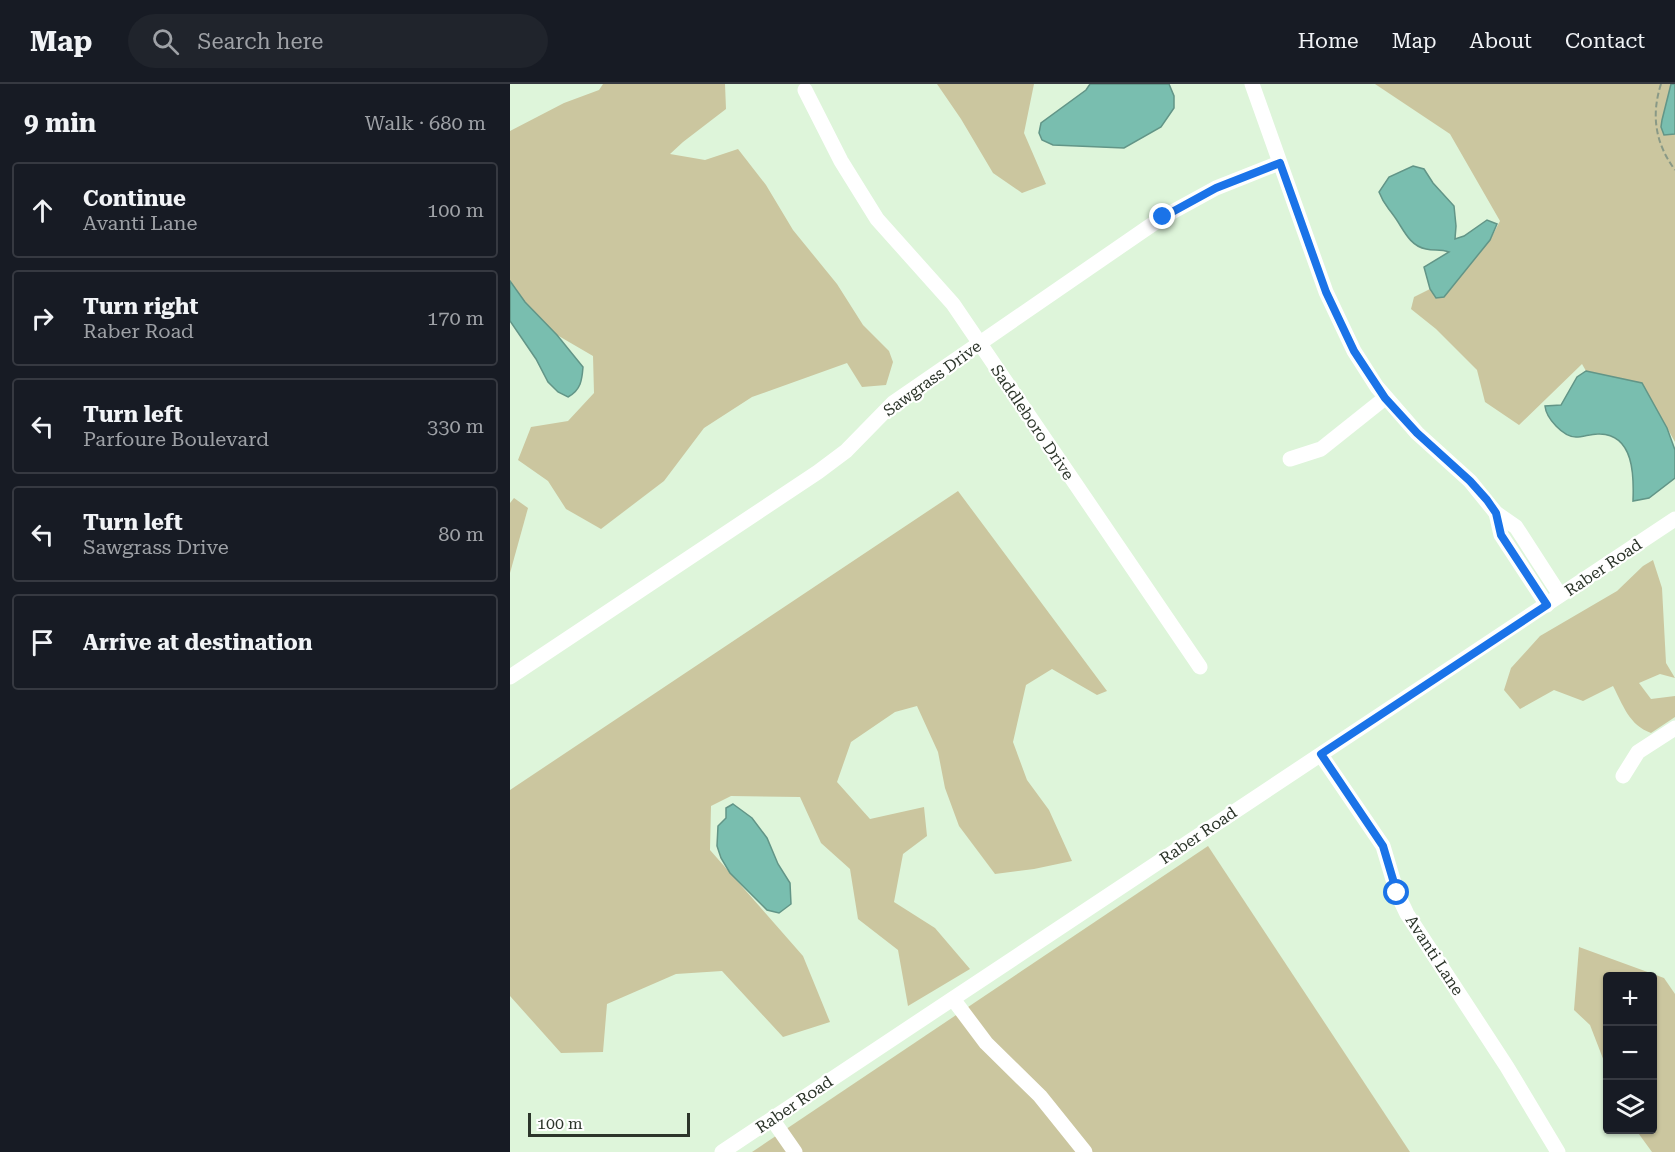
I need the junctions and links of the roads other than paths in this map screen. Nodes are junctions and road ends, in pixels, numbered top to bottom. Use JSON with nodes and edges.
{"nodes":[{"id":1,"x":1252,"y":84,"type":"edge"},
{"id":2,"x":805,"y":90,"type":"dead end"},
{"id":3,"x":1280,"y":163,"type":"junction"},
{"id":4,"x":979,"y":343,"type":"junction"},
{"id":5,"x":1385,"y":398,"type":"junction"},
{"id":6,"x":1290,"y":459,"type":"dead end"},
{"id":7,"x":1496,"y":513,"type":"junction"},
{"id":8,"x":1675,"y":519,"type":"edge"},
{"id":9,"x":1560,"y":595,"type":"junction"},
{"id":10,"x":1547,"y":605,"type":"junction"},
{"id":11,"x":1200,"y":667,"type":"dead end"},
{"id":12,"x":510,"y":676,"type":"edge"},
{"id":13,"x":1675,"y":728,"type":"edge"},
{"id":14,"x":1321,"y":754,"type":"junction"},
{"id":15,"x":1623,"y":776,"type":"dead end"},
{"id":16,"x":953,"y":999,"type":"junction"},
{"id":17,"x":772,"y":1119,"type":"junction"},
{"id":18,"x":722,"y":1152,"type":"edge"},
{"id":19,"x":795,"y":1152,"type":"edge"},
{"id":20,"x":1085,"y":1152,"type":"edge"},
{"id":21,"x":1558,"y":1152,"type":"edge"}],
"edges":[{"from":1,"to":3,"type":"street"},
{"from":2,"to":4,"type":"street","name":"Saddleboro Drive"},
{"from":3,"to":4,"type":"street","name":"Sawgrass Drive"},
{"from":3,"to":5,"type":"street"},
{"from":4,"to":11,"type":"street","name":"Saddleboro Drive"},
{"from":4,"to":12,"type":"street","name":"Sawgrass Drive"},
{"from":5,"to":6,"type":"street"},
{"from":5,"to":7,"type":"street"},
{"from":7,"to":9,"type":"street"},
{"from":7,"to":10,"type":"street"},
{"from":8,"to":9,"type":"street","name":"Raber Road"},
{"from":9,"to":10,"type":"street","name":"Raber Road"},
{"from":10,"to":14,"type":"street","name":"Raber Road"},
{"from":13,"to":15,"type":"street"},
{"from":14,"to":16,"type":"street","name":"Raber Road"},
{"from":14,"to":21,"type":"street","name":"Avanti Lane"},
{"from":16,"to":17,"type":"street","name":"Raber Road"},
{"from":16,"to":20,"type":"street"},
{"from":17,"to":18,"type":"street","name":"Raber Road"},
{"from":17,"to":19,"type":"street"}]}
